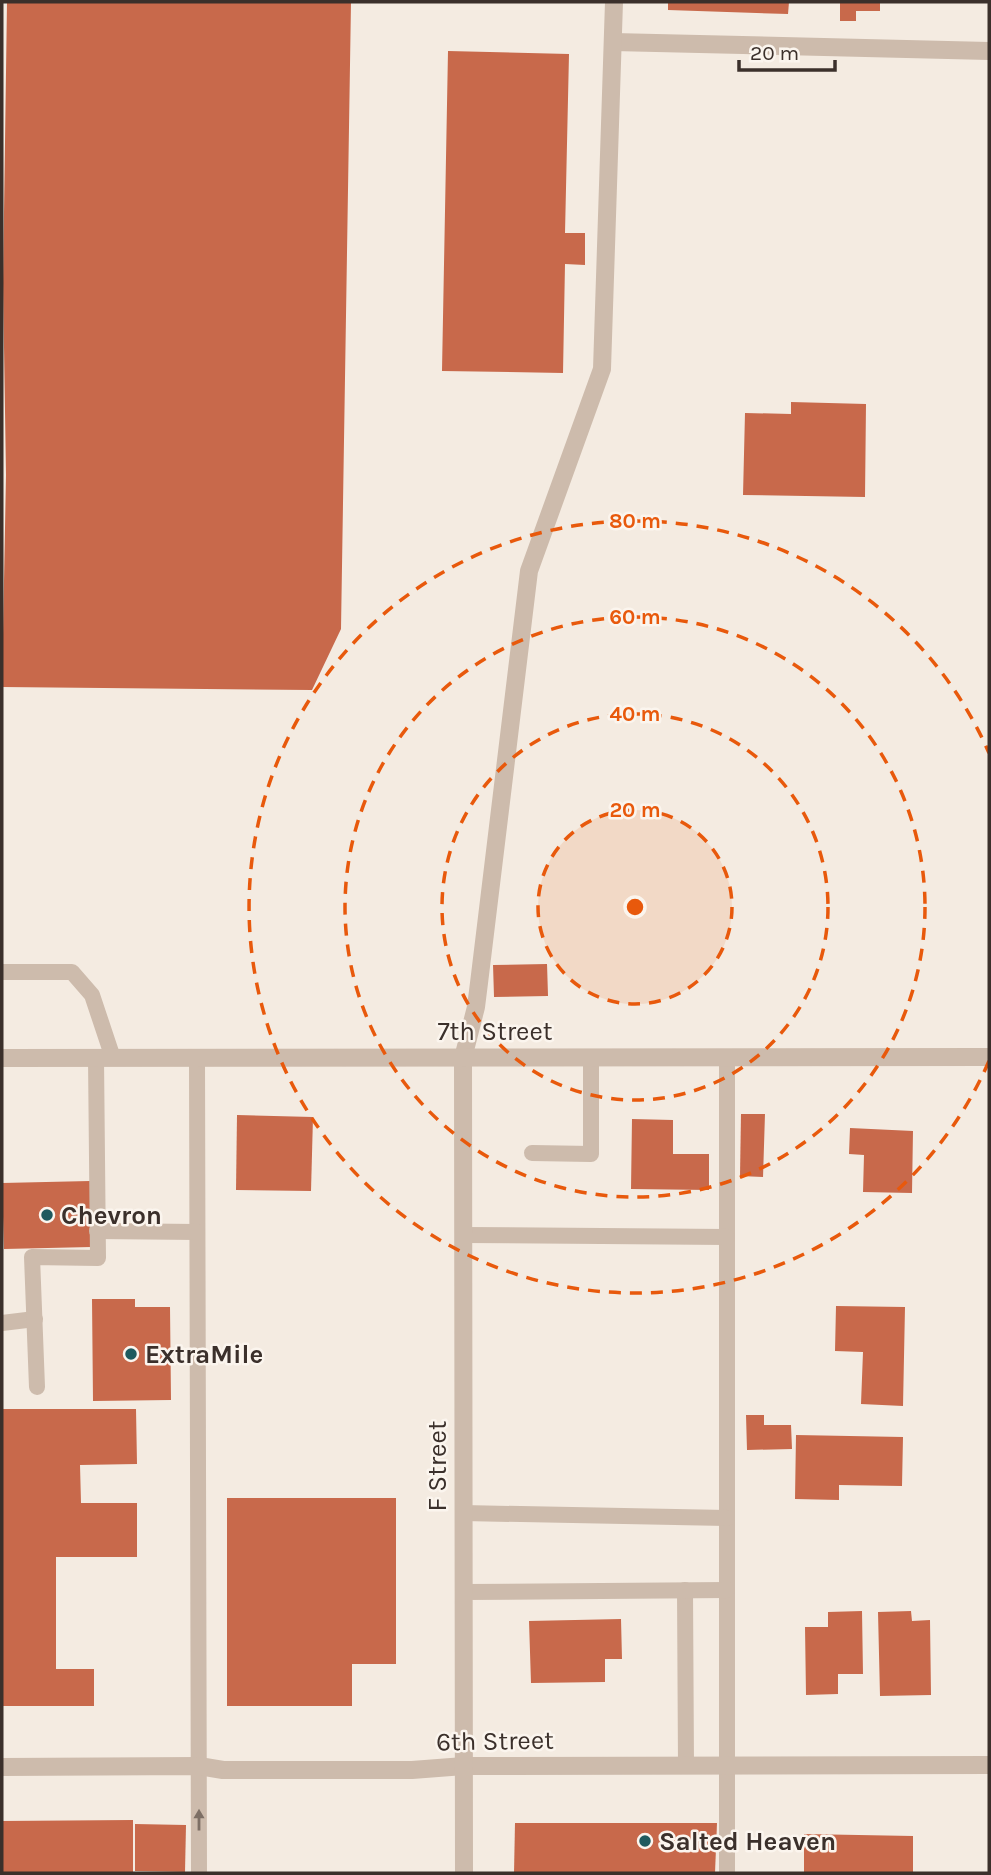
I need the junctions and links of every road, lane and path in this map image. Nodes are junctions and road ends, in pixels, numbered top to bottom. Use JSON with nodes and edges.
{"nodes":[{"id":1,"x":614,"y":2,"type":"edge"},
{"id":2,"x":613,"y":42,"type":"junction"},
{"id":3,"x":989,"y":51,"type":"edge"},
{"id":4,"x":2,"y":972,"type":"edge"},
{"id":5,"x":727,"y":1057,"type":"junction"},
{"id":6,"x":989,"y":1057,"type":"edge"},
{"id":7,"x":2,"y":1058,"type":"edge"},
{"id":8,"x":104,"y":1058,"type":"junction"},
{"id":9,"x":197,"y":1058,"type":"junction"},
{"id":10,"x":463,"y":1058,"type":"junction"},
{"id":11,"x":591,"y":1058,"type":"junction"},
{"id":12,"x":532,"y":1153,"type":"dead end"},
{"id":13,"x":97,"y":1231,"type":"junction"},
{"id":14,"x":197,"y":1232,"type":"junction"},
{"id":15,"x":463,"y":1235,"type":"junction"},
{"id":16,"x":727,"y":1237,"type":"junction"},
{"id":17,"x":35,"y":1319,"type":"junction"},
{"id":18,"x":2,"y":1323,"type":"edge"},
{"id":19,"x":37,"y":1387,"type":"dead end"},
{"id":20,"x":464,"y":1513,"type":"junction"},
{"id":21,"x":727,"y":1518,"type":"junction"},
{"id":22,"x":727,"y":1590,"type":"junction"},
{"id":23,"x":685,"y":1591,"type":"junction"},
{"id":24,"x":464,"y":1592,"type":"junction"},
{"id":25,"x":989,"y":1765,"type":"edge"},
{"id":26,"x":199,"y":1766,"type":"junction"},
{"id":27,"x":464,"y":1766,"type":"junction"},
{"id":28,"x":686,"y":1766,"type":"junction"},
{"id":29,"x":727,"y":1766,"type":"junction"},
{"id":30,"x":2,"y":1767,"type":"edge"},
{"id":31,"x":199,"y":1873,"type":"edge"},
{"id":32,"x":464,"y":1873,"type":"edge"},
{"id":33,"x":727,"y":1873,"type":"edge"}],
"edges":[{"from":1,"to":2,"type":"street","name":"F Street"},
{"from":2,"to":3,"type":"street"},
{"from":2,"to":10,"type":"street","name":"F Street"},
{"from":4,"to":8,"type":"lane"},
{"from":5,"to":6,"type":"street","name":"7th Street"},
{"from":5,"to":11,"type":"street","name":"7th Street"},
{"from":5,"to":16,"type":"lane"},
{"from":7,"to":8,"type":"street","name":"7th Street"},
{"from":8,"to":9,"type":"street","name":"7th Street"},
{"from":8,"to":13,"type":"lane"},
{"from":9,"to":10,"type":"street","name":"7th Street"},
{"from":9,"to":14,"type":"lane"},
{"from":10,"to":11,"type":"street","name":"7th Street"},
{"from":10,"to":15,"type":"street","name":"F Street"},
{"from":11,"to":12,"type":"lane"},
{"from":13,"to":14,"type":"lane"},
{"from":13,"to":17,"type":"lane"},
{"from":14,"to":26,"type":"lane"},
{"from":15,"to":16,"type":"lane"},
{"from":15,"to":20,"type":"street","name":"F Street"},
{"from":16,"to":21,"type":"lane"},
{"from":17,"to":18,"type":"lane"},
{"from":17,"to":19,"type":"lane"},
{"from":20,"to":21,"type":"lane"},
{"from":20,"to":24,"type":"street","name":"F Street"},
{"from":21,"to":22,"type":"lane"},
{"from":22,"to":23,"type":"lane"},
{"from":22,"to":29,"type":"lane"},
{"from":23,"to":24,"type":"lane"},
{"from":23,"to":28,"type":"lane"},
{"from":24,"to":27,"type":"street","name":"F Street"},
{"from":25,"to":29,"type":"street","name":"6th Street"},
{"from":26,"to":27,"type":"street","name":"6th Street"},
{"from":26,"to":30,"type":"street","name":"6th Street"},
{"from":31,"to":26,"type":"lane","one_way":true},
{"from":27,"to":28,"type":"street","name":"6th Street"},
{"from":27,"to":32,"type":"street","name":"F Street"},
{"from":28,"to":29,"type":"street","name":"6th Street"},
{"from":29,"to":33,"type":"lane"}]}
